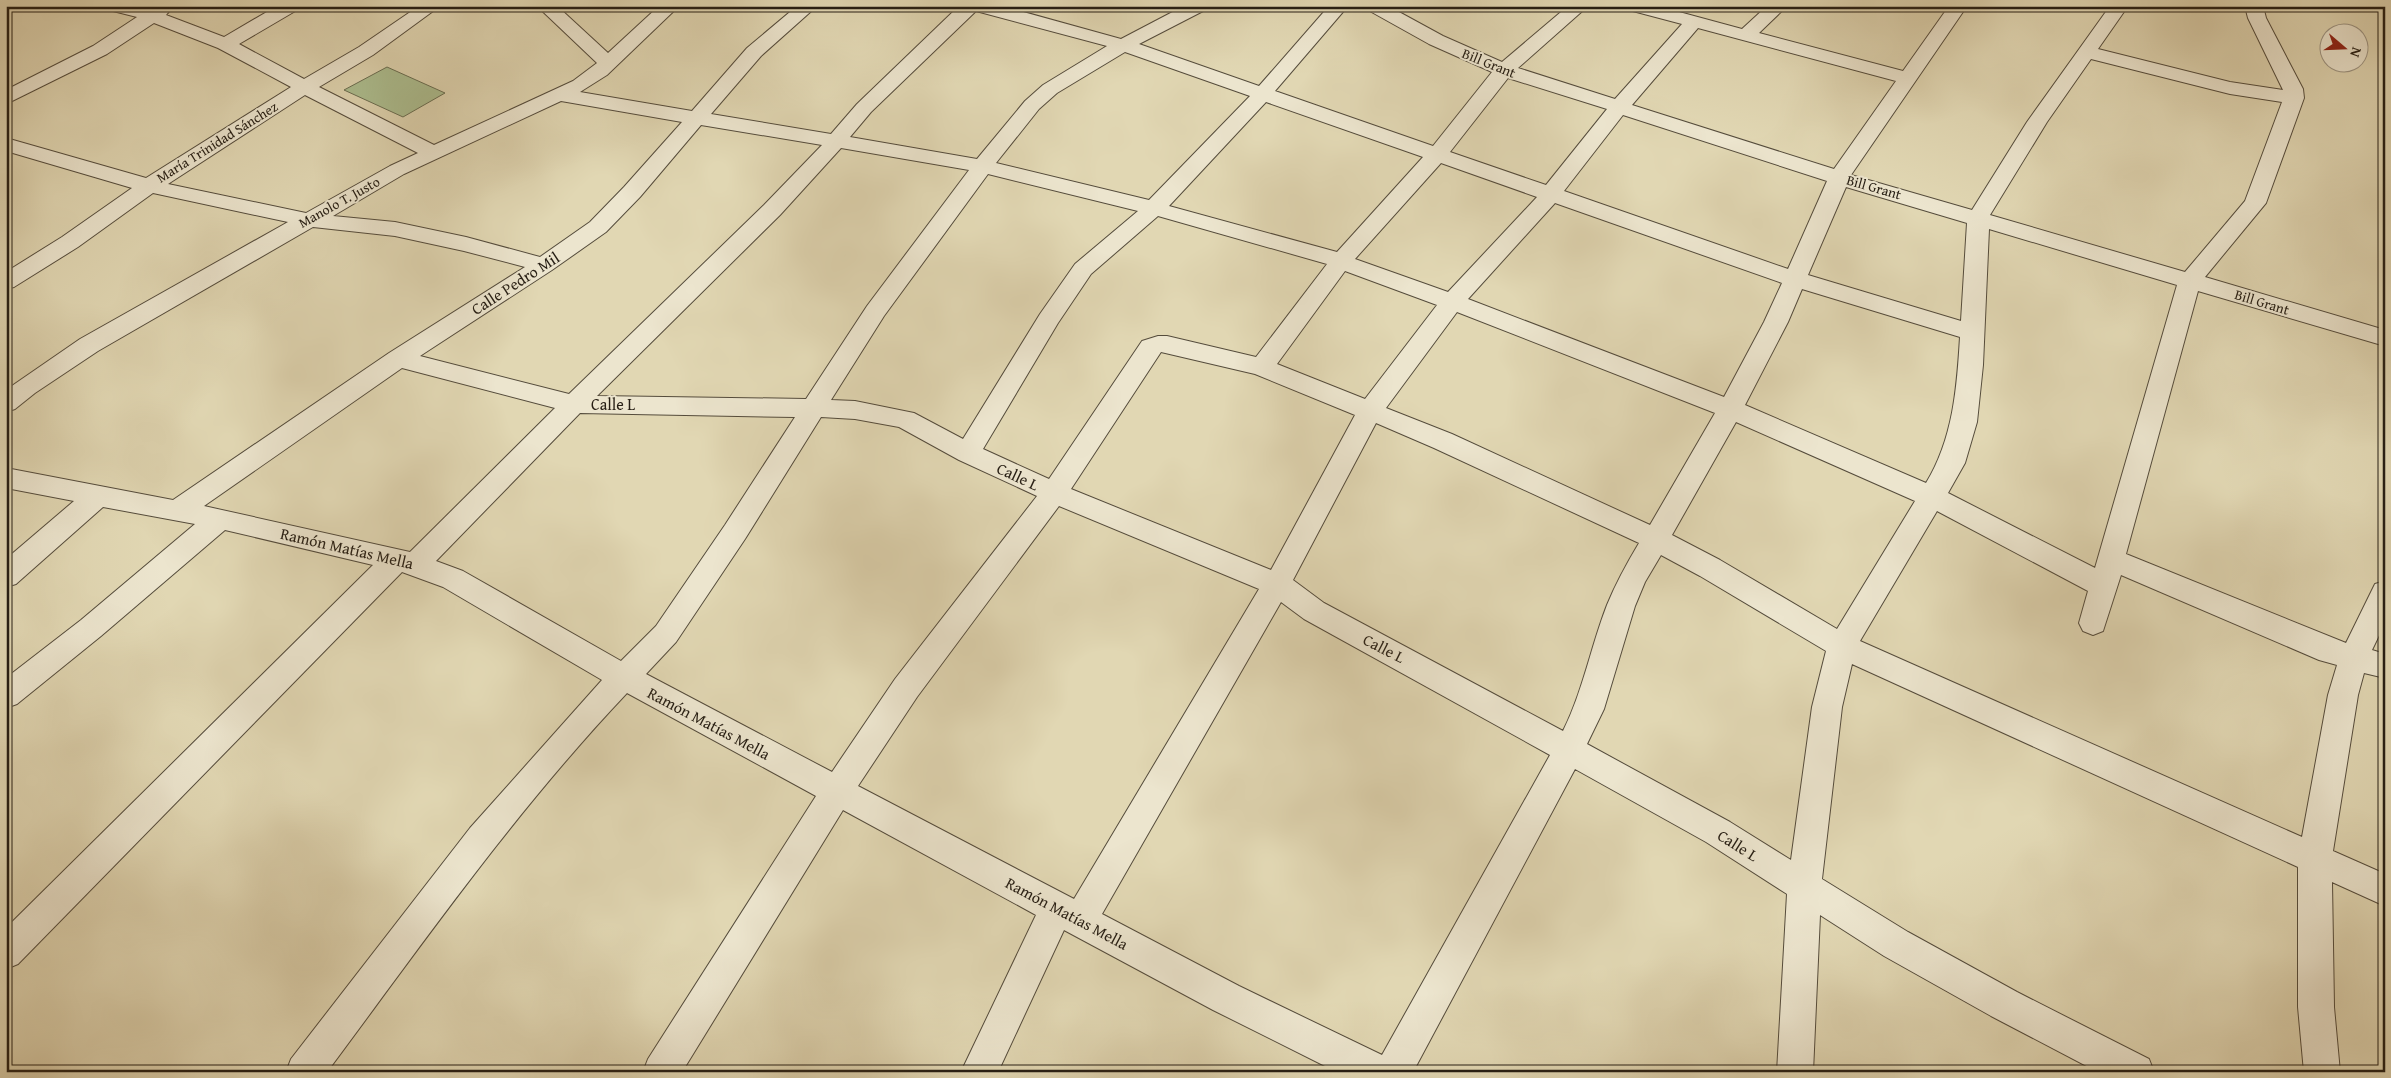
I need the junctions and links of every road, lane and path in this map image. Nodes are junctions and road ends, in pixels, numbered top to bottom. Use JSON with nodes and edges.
{"nodes":[{"id":1,"x":116,"y":6,"type":"edge"},
{"id":2,"x":291,"y":6,"type":"edge"},
{"id":3,"x":430,"y":6,"type":"edge"},
{"id":4,"x":546,"y":6,"type":"edge"},
{"id":5,"x":670,"y":6,"type":"edge"},
{"id":6,"x":808,"y":6,"type":"edge"},
{"id":7,"x":970,"y":6,"type":"edge"},
{"id":8,"x":980,"y":6,"type":"edge"},
{"id":9,"x":1199,"y":6,"type":"edge"},
{"id":10,"x":1339,"y":6,"type":"edge"},
{"id":11,"x":1374,"y":6,"type":"edge"},
{"id":12,"x":1579,"y":6,"type":"edge"},
{"id":13,"x":1635,"y":6,"type":"edge"},
{"id":14,"x":1778,"y":6,"type":"edge"},
{"id":15,"x":1958,"y":6,"type":"edge"},
{"id":16,"x":2119,"y":6,"type":"edge"},
{"id":17,"x":2254,"y":6,"type":"edge"},
{"id":18,"x":159,"y":11,"type":"edge"},
{"id":19,"x":1406,"y":13,"type":"edge"},
{"id":20,"x":1694,"y":22,"type":"junction"},
{"id":21,"x":1745,"y":36,"type":"junction"},
{"id":22,"x":225,"y":44,"type":"junction"},
{"id":23,"x":1123,"y":45,"type":"junction"},
{"id":24,"x":2087,"y":52,"type":"junction"},
{"id":25,"x":608,"y":63,"type":"junction"},
{"id":26,"x":1504,"y":70,"type":"junction"},
{"id":27,"x":1908,"y":78,"type":"junction"},
{"id":28,"x":306,"y":86,"type":"junction"},
{"id":29,"x":1263,"y":93,"type":"junction"},
{"id":30,"x":560,"y":95,"type":"junction"},
{"id":31,"x":6,"y":98,"type":"edge"},
{"id":32,"x":2294,"y":98,"type":"junction"},
{"id":33,"x":1620,"y":107,"type":"junction"},
{"id":34,"x":697,"y":118,"type":"junction"},
{"id":35,"x":836,"y":142,"type":"junction"},
{"id":36,"x":6,"y":144,"type":"edge"},
{"id":37,"x":435,"y":153,"type":"junction"},
{"id":38,"x":1438,"y":154,"type":"junction"},
{"id":39,"x":983,"y":166,"type":"junction"},
{"id":40,"x":1839,"y":177,"type":"junction"},
{"id":41,"x":149,"y":186,"type":"junction"},
{"id":42,"x":1551,"y":192,"type":"junction"},
{"id":43,"x":1154,"y":208,"type":"junction"},
{"id":44,"x":1978,"y":217,"type":"junction"},
{"id":45,"x":308,"y":220,"type":"junction"},
{"id":46,"x":1341,"y":261,"type":"junction"},
{"id":47,"x":544,"y":265,"type":"junction"},
{"id":48,"x":1794,"y":279,"type":"junction"},
{"id":49,"x":2190,"y":280,"type":"junction"},
{"id":50,"x":6,"y":282,"type":"edge"},
{"id":51,"x":1452,"y":302,"type":"junction"},
{"id":52,"x":1973,"y":333,"type":"junction"},
{"id":53,"x":2385,"y":338,"type":"edge"},
{"id":54,"x":398,"y":359,"type":"junction"},
{"id":55,"x":1262,"y":367,"type":"junction"},
{"id":56,"x":6,"y":403,"type":"edge"},
{"id":57,"x":574,"y":404,"type":"junction"},
{"id":58,"x":815,"y":408,"type":"junction"},
{"id":59,"x":1730,"y":409,"type":"junction"},
{"id":60,"x":1370,"y":410,"type":"junction"},
{"id":61,"x":968,"y":452,"type":"junction"},
{"id":62,"x":6,"y":478,"type":"edge"},
{"id":63,"x":1054,"y":493,"type":"junction"},
{"id":64,"x":99,"y":494,"type":"junction"},
{"id":65,"x":1932,"y":497,"type":"junction"},
{"id":66,"x":178,"y":510,"type":"junction"},
{"id":67,"x":220,"y":519,"type":"junction"},
{"id":68,"x":1655,"y":539,"type":"junction"},
{"id":69,"x":406,"y":562,"type":"junction"},
{"id":70,"x":2108,"y":573,"type":"junction"},
{"id":71,"x":6,"y":576,"type":"edge"},
{"id":72,"x":1276,"y":584,"type":"junction"},
{"id":73,"x":2385,"y":592,"type":"edge"},
{"id":74,"x":2092,"y":623,"type":"dead end"},
{"id":75,"x":1842,"y":646,"type":"junction"},
{"id":76,"x":2354,"y":657,"type":"junction"},
{"id":77,"x":2385,"y":666,"type":"edge"},
{"id":78,"x":625,"y":677,"type":"junction"},
{"id":79,"x":6,"y":695,"type":"edge"},
{"id":80,"x":1569,"y":750,"type":"junction"},
{"id":81,"x":837,"y":791,"type":"junction"},
{"id":82,"x":2315,"y":859,"type":"junction"},
{"id":83,"x":1804,"y":887,"type":"junction"},
{"id":84,"x":2385,"y":890,"type":"edge"},
{"id":85,"x":1069,"y":914,"type":"junction"},
{"id":86,"x":6,"y":952,"type":"edge"},
{"id":87,"x":304,"y":1072,"type":"edge"},
{"id":88,"x":661,"y":1072,"type":"edge"},
{"id":89,"x":979,"y":1072,"type":"edge"},
{"id":90,"x":1376,"y":1072,"type":"edge"},
{"id":91,"x":1393,"y":1072,"type":"edge"},
{"id":92,"x":1795,"y":1072,"type":"edge"},
{"id":93,"x":2136,"y":1072,"type":"edge"},
{"id":94,"x":2322,"y":1072,"type":"edge"}],
"edges":[{"from":1,"to":18,"type":"street"},
{"from":2,"to":22,"type":"street"},
{"from":3,"to":28,"type":"street","name":"María Trinidad Sánchez"},
{"from":4,"to":25,"type":"street"},
{"from":5,"to":25,"type":"street","name":"Manolo T. Justo"},
{"from":6,"to":34,"type":"street","name":"Calle Pedro Mil"},
{"from":7,"to":35,"type":"street"},
{"from":8,"to":23,"type":"street"},
{"from":9,"to":23,"type":"street"},
{"from":10,"to":29,"type":"street"},
{"from":11,"to":19,"type":"street","name":"Bill Grant"},
{"from":12,"to":26,"type":"street"},
{"from":13,"to":20,"type":"street"},
{"from":14,"to":21,"type":"street"},
{"from":15,"to":27,"type":"street"},
{"from":16,"to":24,"type":"street"},
{"from":17,"to":32,"type":"street"},
{"from":18,"to":22,"type":"street"},
{"from":18,"to":31,"type":"street"},
{"from":19,"to":26,"type":"street","name":"Bill Grant"},
{"from":20,"to":21,"type":"street"},
{"from":20,"to":33,"type":"street"},
{"from":21,"to":27,"type":"street"},
{"from":22,"to":28,"type":"street"},
{"from":23,"to":29,"type":"street"},
{"from":23,"to":39,"type":"street"},
{"from":24,"to":32,"type":"street"},
{"from":24,"to":44,"type":"street"},
{"from":25,"to":30,"type":"street","name":"Manolo T. Justo"},
{"from":26,"to":33,"type":"street","name":"Bill Grant"},
{"from":26,"to":38,"type":"street"},
{"from":27,"to":40,"type":"street"},
{"from":28,"to":37,"type":"street"},
{"from":28,"to":41,"type":"street","name":"María Trinidad Sánchez"},
{"from":29,"to":38,"type":"street"},
{"from":29,"to":43,"type":"street"},
{"from":30,"to":34,"type":"street"},
{"from":30,"to":37,"type":"street","name":"Manolo T. Justo"},
{"from":32,"to":49,"type":"street"},
{"from":33,"to":40,"type":"street","name":"Bill Grant"},
{"from":33,"to":42,"type":"street"},
{"from":34,"to":35,"type":"street"},
{"from":34,"to":47,"type":"street","name":"Calle Pedro Mil"},
{"from":35,"to":39,"type":"street"},
{"from":35,"to":57,"type":"street"},
{"from":36,"to":41,"type":"street"},
{"from":37,"to":45,"type":"street","name":"Manolo T. Justo"},
{"from":38,"to":42,"type":"street"},
{"from":38,"to":46,"type":"street"},
{"from":39,"to":43,"type":"street"},
{"from":39,"to":58,"type":"street"},
{"from":40,"to":44,"type":"street","name":"Bill Grant"},
{"from":40,"to":48,"type":"street"},
{"from":41,"to":45,"type":"street"},
{"from":41,"to":50,"type":"street","name":"María Trinidad Sánchez"},
{"from":42,"to":48,"type":"street"},
{"from":42,"to":51,"type":"street"},
{"from":43,"to":46,"type":"street"},
{"from":43,"to":61,"type":"street"},
{"from":44,"to":49,"type":"street","name":"Bill Grant"},
{"from":44,"to":52,"type":"street"},
{"from":45,"to":47,"type":"street"},
{"from":45,"to":56,"type":"street","name":"Manolo T. Justo"},
{"from":46,"to":51,"type":"street"},
{"from":46,"to":55,"type":"street"},
{"from":47,"to":54,"type":"street","name":"Calle Pedro Mil"},
{"from":48,"to":52,"type":"street"},
{"from":48,"to":59,"type":"street"},
{"from":49,"to":53,"type":"street","name":"Bill Grant"},
{"from":49,"to":70,"type":"street"},
{"from":51,"to":59,"type":"street"},
{"from":51,"to":60,"type":"street"},
{"from":52,"to":65,"type":"street"},
{"from":54,"to":57,"type":"street","name":"Calle L"},
{"from":54,"to":66,"type":"street","name":"Calle Pedro Mil"},
{"from":55,"to":60,"type":"street"},
{"from":55,"to":63,"type":"street"},
{"from":57,"to":58,"type":"street","name":"Calle L"},
{"from":57,"to":69,"type":"street"},
{"from":58,"to":61,"type":"street","name":"Calle L"},
{"from":58,"to":78,"type":"street"},
{"from":59,"to":65,"type":"street"},
{"from":59,"to":68,"type":"street"},
{"from":60,"to":68,"type":"street"},
{"from":60,"to":72,"type":"street"},
{"from":61,"to":63,"type":"street","name":"Calle L"},
{"from":62,"to":64,"type":"street","name":"Ramón Matías Mella"},
{"from":63,"to":72,"type":"street","name":"Calle L"},
{"from":63,"to":81,"type":"street"},
{"from":64,"to":66,"type":"street","name":"Ramón Matías Mella"},
{"from":64,"to":71,"type":"street"},
{"from":65,"to":70,"type":"street"},
{"from":65,"to":75,"type":"street"},
{"from":66,"to":67,"type":"street","name":"Ramón Matías Mella"},
{"from":67,"to":69,"type":"street","name":"Ramón Matías Mella"},
{"from":67,"to":79,"type":"street"},
{"from":68,"to":75,"type":"street"},
{"from":68,"to":80,"type":"street"},
{"from":69,"to":78,"type":"street","name":"Ramón Matías Mella"},
{"from":69,"to":86,"type":"street"},
{"from":70,"to":74,"type":"street"},
{"from":70,"to":76,"type":"street"},
{"from":72,"to":80,"type":"street","name":"Calle L"},
{"from":72,"to":85,"type":"street"},
{"from":73,"to":76,"type":"street"},
{"from":75,"to":82,"type":"street"},
{"from":75,"to":83,"type":"street"},
{"from":76,"to":77,"type":"street"},
{"from":76,"to":82,"type":"street"},
{"from":78,"to":81,"type":"street","name":"Ramón Matías Mella"},
{"from":78,"to":87,"type":"street"},
{"from":80,"to":83,"type":"street","name":"Calle L"},
{"from":80,"to":91,"type":"street"},
{"from":81,"to":85,"type":"street","name":"Ramón Matías Mella"},
{"from":81,"to":88,"type":"street"},
{"from":82,"to":84,"type":"street"},
{"from":82,"to":94,"type":"street"},
{"from":83,"to":92,"type":"street"},
{"from":83,"to":93,"type":"street","name":"Calle L"},
{"from":85,"to":89,"type":"street"},
{"from":85,"to":90,"type":"street","name":"Ramón Matías Mella"}]}
